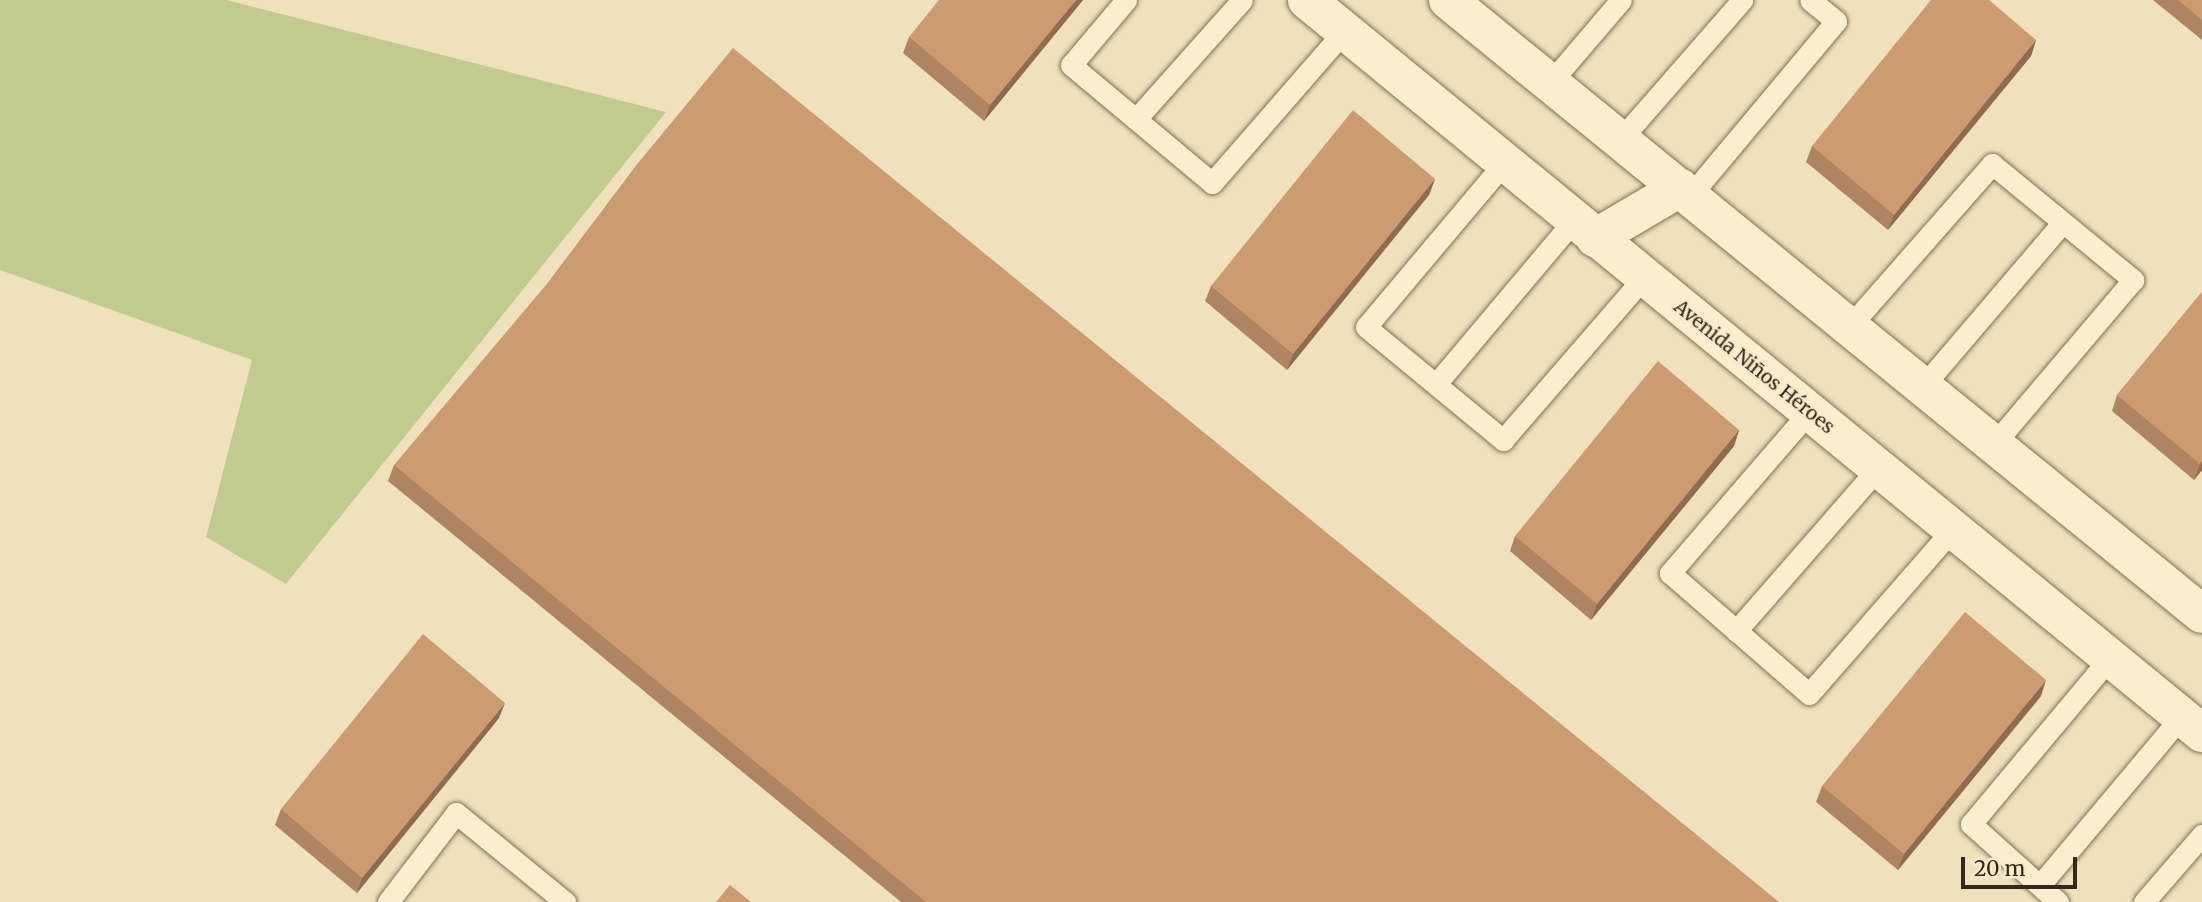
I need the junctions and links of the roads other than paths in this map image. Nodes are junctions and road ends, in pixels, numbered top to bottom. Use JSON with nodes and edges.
{"nodes":[{"id":1,"x":1126,"y":0,"type":"edge"},
{"id":2,"x":1242,"y":0,"type":"edge"},
{"id":3,"x":1307,"y":0,"type":"edge"},
{"id":4,"x":1448,"y":0,"type":"edge"},
{"id":5,"x":1621,"y":0,"type":"edge"},
{"id":6,"x":1742,"y":0,"type":"edge"},
{"id":7,"x":1810,"y":0,"type":"edge"},
{"id":8,"x":1344,"y":31,"type":"junction"},
{"id":9,"x":1550,"y":83,"type":"junction"},
{"id":10,"x":1136,"y":119,"type":"junction"},
{"id":11,"x":1620,"y":140,"type":"junction"},
{"id":12,"x":1504,"y":163,"type":"junction"},
{"id":13,"x":1684,"y":192,"type":"junction"},
{"id":14,"x":2063,"y":223,"type":"junction"},
{"id":15,"x":1584,"y":229,"type":"junction"},
{"id":16,"x":1644,"y":278,"type":"junction"},
{"id":17,"x":1849,"y":327,"type":"junction"},
{"id":18,"x":1436,"y":384,"type":"junction"},
{"id":19,"x":1923,"y":386,"type":"junction"},
{"id":20,"x":1810,"y":412,"type":"junction"},
{"id":21,"x":1994,"y":444,"type":"junction"},
{"id":22,"x":1878,"y":468,"type":"junction"},
{"id":23,"x":1953,"y":529,"type":"junction"},
{"id":24,"x":2202,"y":614,"type":"edge"},
{"id":25,"x":1736,"y":631,"type":"junction"},
{"id":26,"x":2110,"y":658,"type":"junction"},
{"id":27,"x":2197,"y":728,"type":"edge"},
{"id":28,"x":2202,"y":835,"type":"edge"},
{"id":29,"x":2040,"y":885,"type":"junction"},
{"id":30,"x":550,"y":898,"type":"edge"},
{"id":31,"x":388,"y":902,"type":"edge"},
{"id":32,"x":2059,"y":902,"type":"edge"},
{"id":33,"x":2144,"y":902,"type":"edge"}],
"edges":[{"from":1,"to":10,"type":"lane"},
{"from":2,"to":10,"type":"lane"},
{"from":3,"to":8,"type":"main road","name":"Avenida Niños Héroes"},
{"from":4,"to":9,"type":"main road"},
{"from":5,"to":9,"type":"lane"},
{"from":6,"to":11,"type":"lane"},
{"from":7,"to":13,"type":"lane"},
{"from":8,"to":10,"type":"lane"},
{"from":8,"to":12,"type":"main road","name":"Avenida Niños Héroes"},
{"from":9,"to":11,"type":"main road"},
{"from":11,"to":13,"type":"main road"},
{"from":12,"to":15,"type":"main road","name":"Avenida Niños Héroes"},
{"from":12,"to":18,"type":"lane"},
{"from":13,"to":15,"type":"main road"},
{"from":13,"to":17,"type":"main road"},
{"from":14,"to":17,"type":"lane"},
{"from":14,"to":19,"type":"lane"},
{"from":14,"to":21,"type":"lane"},
{"from":15,"to":16,"type":"main road","name":"Avenida Niños Héroes"},
{"from":15,"to":18,"type":"lane"},
{"from":16,"to":18,"type":"lane"},
{"from":16,"to":20,"type":"main road","name":"Avenida Niños Héroes"},
{"from":17,"to":19,"type":"main road"},
{"from":19,"to":21,"type":"main road"},
{"from":20,"to":22,"type":"main road","name":"Avenida Niños Héroes"},
{"from":20,"to":25,"type":"lane"},
{"from":21,"to":24,"type":"main road"},
{"from":22,"to":23,"type":"main road","name":"Avenida Niños Héroes"},
{"from":22,"to":25,"type":"lane"},
{"from":23,"to":25,"type":"lane"},
{"from":23,"to":26,"type":"main road","name":"Avenida Niños Héroes"},
{"from":26,"to":27,"type":"main road","name":"Avenida Niños Héroes"},
{"from":26,"to":29,"type":"lane"},
{"from":27,"to":29,"type":"lane"},
{"from":28,"to":33,"type":"lane"},
{"from":29,"to":32,"type":"lane"},
{"from":30,"to":31,"type":"lane"}]}
